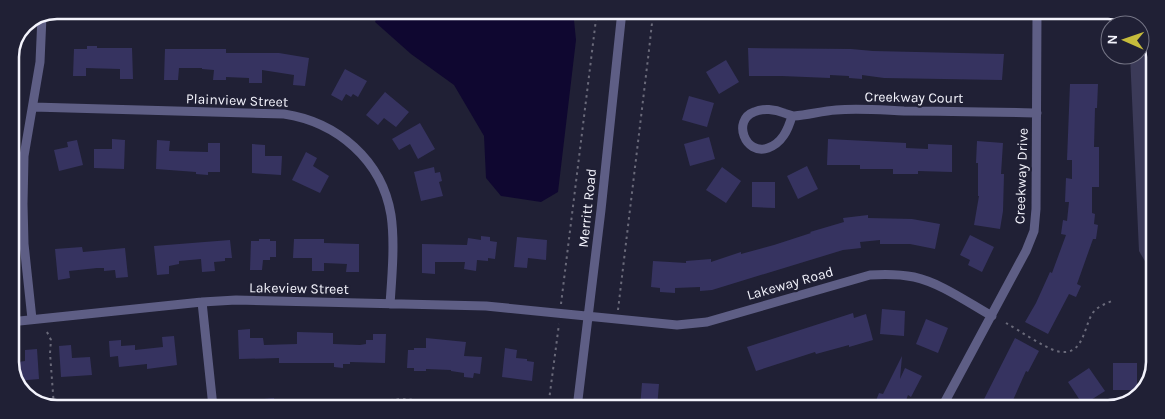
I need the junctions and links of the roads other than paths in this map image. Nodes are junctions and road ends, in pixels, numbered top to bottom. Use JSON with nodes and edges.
{"nodes":[{"id":1,"x":621,"y":19,"type":"edge"},
{"id":2,"x":1037,"y":19,"type":"edge"},
{"id":3,"x":42,"y":22,"type":"edge"},
{"id":4,"x":33,"y":107,"type":"junction"},
{"id":5,"x":1036,"y":113,"type":"junction"},
{"id":6,"x":792,"y":116,"type":"junction"},
{"id":7,"x":202,"y":302,"type":"junction"},
{"id":8,"x":390,"y":304,"type":"junction"},
{"id":9,"x":992,"y":316,"type":"junction"},
{"id":10,"x":588,"y":317,"type":"junction"},
{"id":11,"x":32,"y":319,"type":"junction"},
{"id":12,"x":19,"y":321,"type":"edge"},
{"id":13,"x":212,"y":400,"type":"edge"},
{"id":14,"x":578,"y":400,"type":"edge"},
{"id":15,"x":946,"y":400,"type":"edge"}],
"edges":[{"from":1,"to":10,"type":"street","name":"Merritt Road"},
{"from":2,"to":5,"type":"street","name":"Creekway Drive"},
{"from":3,"to":4,"type":"street"},
{"from":4,"to":8,"type":"street","name":"Plainview Street"},
{"from":4,"to":11,"type":"street"},
{"from":5,"to":6,"type":"street","name":"Creekway Court"},
{"from":5,"to":9,"type":"street","name":"Creekway Drive"},
{"from":6,"to":6,"type":"street","name":"Creekway Court"},
{"from":7,"to":8,"type":"street","name":"Lakeview Street"},
{"from":7,"to":11,"type":"street","name":"Lakeview Street"},
{"from":7,"to":13,"type":"street"},
{"from":8,"to":10,"type":"street","name":"Lakeview Street"},
{"from":9,"to":10,"type":"street","name":"Lakeway Road"},
{"from":9,"to":15,"type":"street","name":"Creekway Drive"},
{"from":10,"to":14,"type":"street","name":"Merritt Road"},
{"from":11,"to":12,"type":"street","name":"Lakeview Street"}]}
